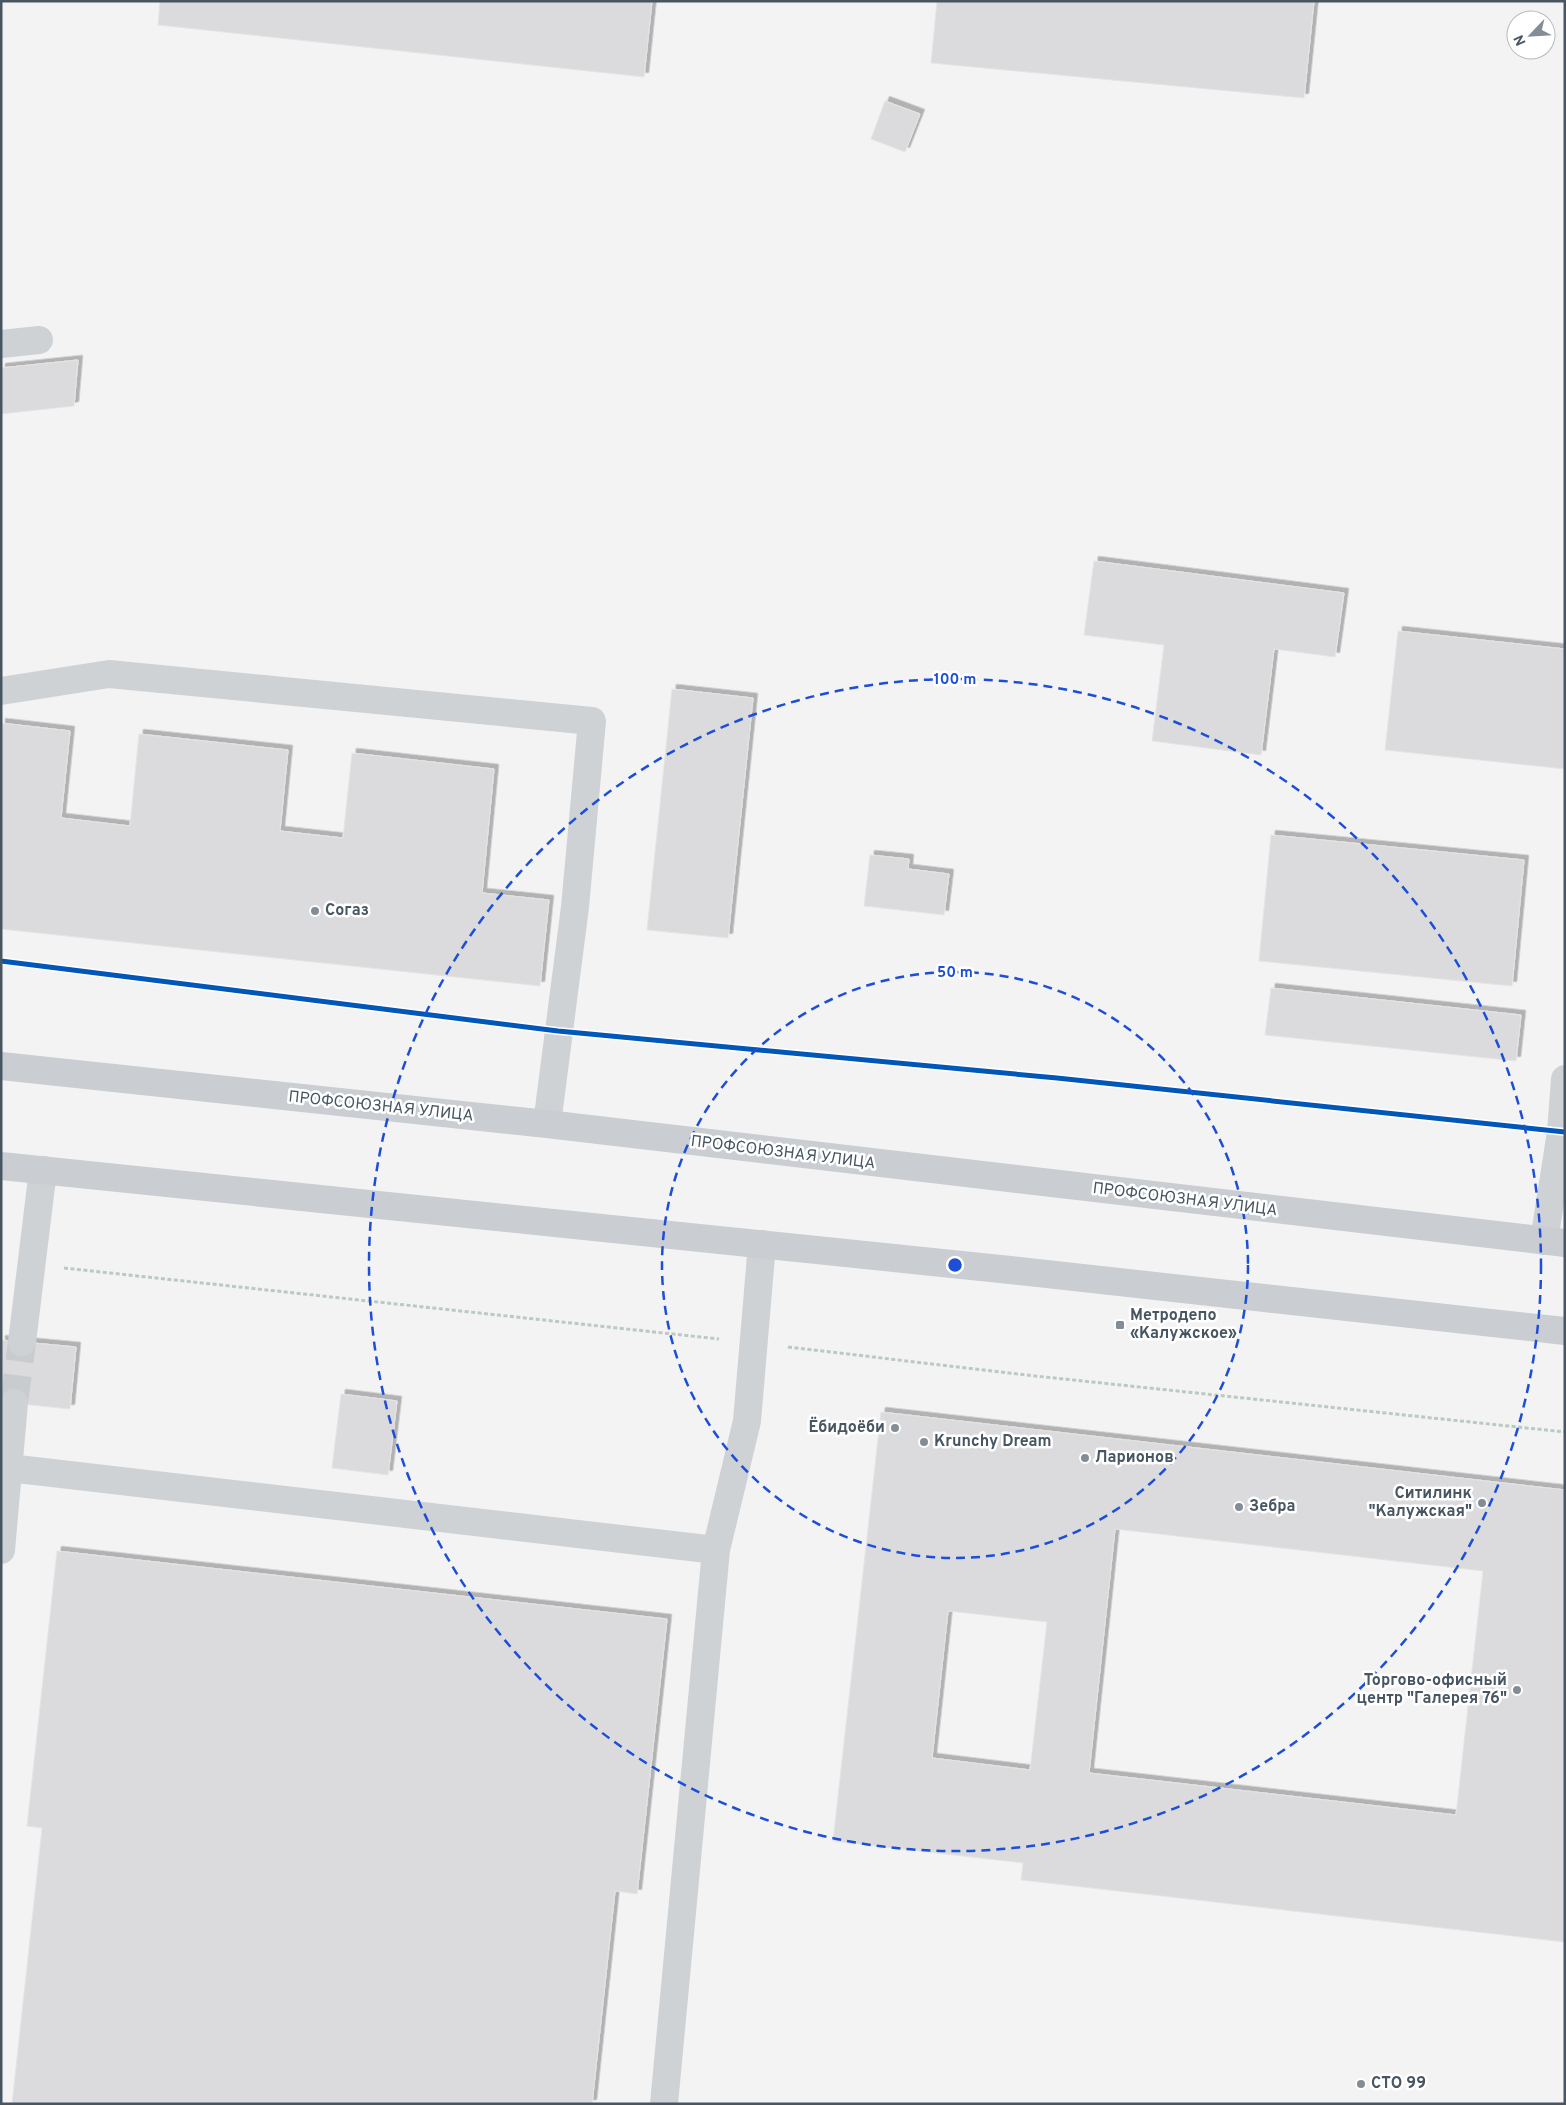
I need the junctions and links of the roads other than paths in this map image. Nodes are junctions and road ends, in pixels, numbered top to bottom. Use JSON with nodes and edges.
{"nodes":[{"id":1,"x":39,"y":340,"type":"dead end"},
{"id":2,"x":1,"y":344,"type":"edge"},
{"id":3,"x":1,"y":690,"type":"edge"},
{"id":4,"x":1,"y":1066,"type":"edge"},
{"id":5,"x":1565,"y":1080,"type":"edge"},
{"id":6,"x":547,"y":1124,"type":"junction"},
{"id":7,"x":1,"y":1166,"type":"edge"},
{"id":8,"x":42,"y":1170,"type":"junction"},
{"id":9,"x":1555,"y":1242,"type":"edge"},
{"id":10,"x":762,"y":1244,"type":"junction"},
{"id":11,"x":1565,"y":1331,"type":"edge"},
{"id":12,"x":22,"y":1342,"type":"tunnel mouth"},
{"id":13,"x":14,"y":1404,"type":"tunnel mouth"},
{"id":14,"x":9,"y":1468,"type":"junction"},
{"id":15,"x":1,"y":1550,"type":"edge"},
{"id":16,"x":716,"y":1550,"type":"junction"},
{"id":17,"x":664,"y":2104,"type":"edge"}],
"edges":[{"from":1,"to":2,"type":"lane"},
{"from":3,"to":6,"type":"lane"},
{"from":4,"to":6,"type":"main road","name":"ПРОФСОЮЗНАЯ УЛИЦА"},
{"from":5,"to":9,"type":"lane"},
{"from":6,"to":9,"type":"main road","name":"ПРОФСОЮЗНАЯ УЛИЦА"},
{"from":7,"to":8,"type":"main road"},
{"from":8,"to":10,"type":"main road"},
{"from":8,"to":12,"type":"lane"},
{"from":10,"to":11,"type":"main road"},
{"from":10,"to":16,"type":"lane"},
{"from":13,"to":14,"type":"lane"},
{"from":14,"to":15,"type":"lane"},
{"from":14,"to":16,"type":"lane"},
{"from":16,"to":17,"type":"lane"}]}
